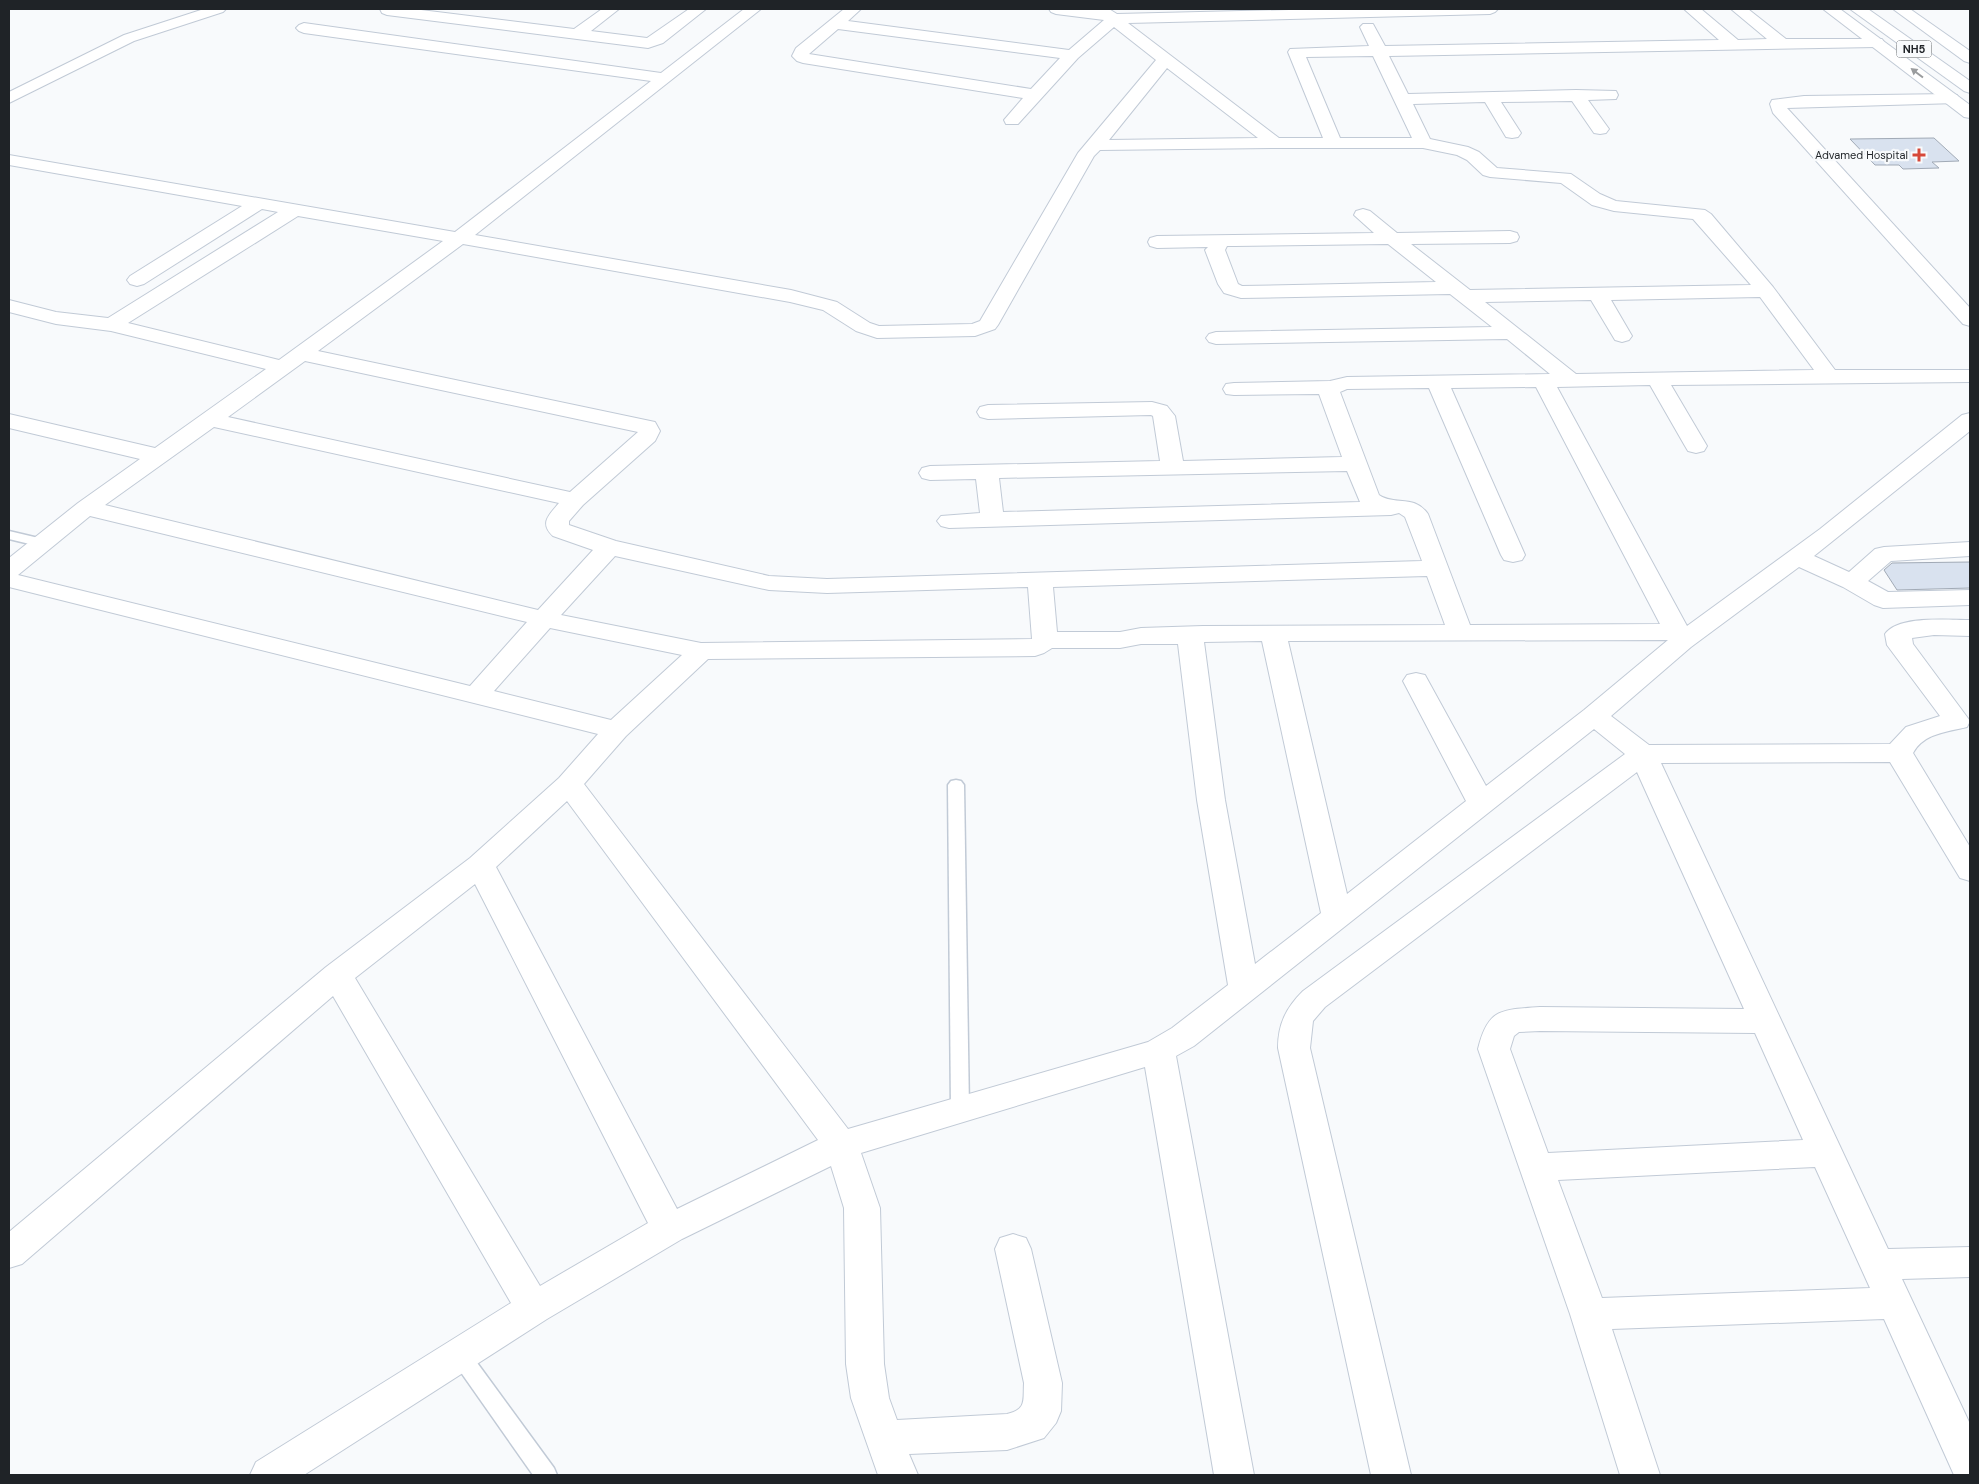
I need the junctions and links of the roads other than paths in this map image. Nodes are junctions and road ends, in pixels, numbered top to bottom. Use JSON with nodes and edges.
{"nodes":[{"id":1,"x":218,"y":9,"type":"edge"},
{"id":2,"x":385,"y":9,"type":"edge"},
{"id":3,"x":516,"y":9,"type":"edge"},
{"id":4,"x":612,"y":9,"type":"edge"},
{"id":5,"x":853,"y":9,"type":"edge"},
{"id":6,"x":1056,"y":9,"type":"edge"},
{"id":7,"x":1490,"y":9,"type":"edge"},
{"id":8,"x":1692,"y":9,"type":"edge"},
{"id":9,"x":1739,"y":9,"type":"edge"},
{"id":10,"x":1831,"y":9,"type":"edge"},
{"id":11,"x":1858,"y":9,"type":"edge"},
{"id":12,"x":1876,"y":9,"type":"edge"},
{"id":13,"x":1901,"y":9,"type":"edge"},
{"id":14,"x":676,"y":10,"type":"edge"},
{"id":15,"x":696,"y":10,"type":"edge"},
{"id":16,"x":1399,"y":10,"type":"edge"},
{"id":17,"x":1274,"y":12,"type":"edge"},
{"id":18,"x":1107,"y":14,"type":"edge"},
{"id":19,"x":733,"y":15,"type":"edge"},
{"id":20,"x":492,"y":24,"type":"junction"},
{"id":21,"x":837,"y":24,"type":"junction"},
{"id":22,"x":1368,"y":27,"type":"dead end"},
{"id":23,"x":304,"y":28,"type":"dead end"},
{"id":24,"x":911,"y":33,"type":"junction"},
{"id":25,"x":575,"y":35,"type":"junction"},
{"id":26,"x":1876,"y":42,"type":"junction"},
{"id":27,"x":1781,"y":43,"type":"junction"},
{"id":28,"x":1733,"y":44,"type":"junction"},
{"id":29,"x":897,"y":45,"type":"dead end"},
{"id":30,"x":991,"y":45,"type":"junction"},
{"id":31,"x":1379,"y":51,"type":"junction"},
{"id":32,"x":1072,"y":55,"type":"junction"},
{"id":33,"x":883,"y":57,"type":"dead end"},
{"id":34,"x":979,"y":57,"type":"dead end"},
{"id":35,"x":1166,"y":58,"type":"junction"},
{"id":36,"x":1970,"y":58,"type":"edge"},
{"id":37,"x":869,"y":68,"type":"junction"},
{"id":38,"x":966,"y":70,"type":"dead end"},
{"id":39,"x":1970,"y":74,"type":"edge"},
{"id":40,"x":665,"y":78,"type":"junction"},
{"id":41,"x":954,"y":82,"type":"junction"},
{"id":42,"x":1970,"y":88,"type":"edge"},
{"id":43,"x":1036,"y":95,"type":"junction"},
{"id":44,"x":1576,"y":95,"type":"junction"},
{"id":45,"x":1610,"y":95,"type":"dead end"},
{"id":46,"x":1490,"y":97,"type":"junction"},
{"id":47,"x":9,"y":98,"type":"edge"},
{"id":48,"x":1404,"y":99,"type":"junction"},
{"id":49,"x":1951,"y":99,"type":"junction"},
{"id":50,"x":1970,"y":113,"type":"edge"},
{"id":51,"x":1012,"y":120,"type":"dead end"},
{"id":52,"x":1600,"y":129,"type":"dead end"},
{"id":53,"x":1512,"y":133,"type":"dead end"},
{"id":54,"x":1275,"y":143,"type":"junction"},
{"id":55,"x":1334,"y":143,"type":"junction"},
{"id":56,"x":1423,"y":143,"type":"junction"},
{"id":57,"x":1096,"y":145,"type":"junction"},
{"id":58,"x":9,"y":160,"type":"edge"},
{"id":59,"x":260,"y":203,"type":"junction"},
{"id":60,"x":296,"y":209,"type":"junction"},
{"id":61,"x":1363,"y":215,"type":"dead end"},
{"id":62,"x":1510,"y":237,"type":"dead end"},
{"id":63,"x":459,"y":238,"type":"junction"},
{"id":64,"x":1393,"y":239,"type":"junction"},
{"id":65,"x":1221,"y":241,"type":"junction"},
{"id":66,"x":1156,"y":242,"type":"dead end"},
{"id":67,"x":137,"y":280,"type":"dead end"},
{"id":68,"x":1766,"y":291,"type":"junction"},
{"id":69,"x":1460,"y":292,"type":"junction"},
{"id":70,"x":1598,"y":294,"type":"junction"},
{"id":71,"x":9,"y":306,"type":"edge"},
{"id":72,"x":1970,"y":320,"type":"edge"},
{"id":73,"x":111,"y":325,"type":"junction"},
{"id":74,"x":1513,"y":333,"type":"junction"},
{"id":75,"x":1622,"y":336,"type":"dead end"},
{"id":76,"x":1216,"y":338,"type":"dead end"},
{"id":77,"x":301,"y":354,"type":"junction"},
{"id":78,"x":283,"y":367,"type":"junction"},
{"id":79,"x":1829,"y":376,"type":"junction"},
{"id":80,"x":1970,"y":376,"type":"edge"},
{"id":81,"x":1657,"y":379,"type":"junction"},
{"id":82,"x":1543,"y":380,"type":"junction"},
{"id":83,"x":1571,"y":380,"type":"junction"},
{"id":84,"x":1437,"y":382,"type":"junction"},
{"id":85,"x":1330,"y":387,"type":"junction"},
{"id":86,"x":1234,"y":389,"type":"dead end"},
{"id":87,"x":988,"y":412,"type":"dead end"},
{"id":88,"x":209,"y":419,"type":"junction"},
{"id":89,"x":1970,"y":420,"type":"edge"},
{"id":90,"x":9,"y":421,"type":"edge"},
{"id":91,"x":1696,"y":446,"type":"dead end"},
{"id":92,"x":158,"y":456,"type":"junction"},
{"id":93,"x":1357,"y":464,"type":"junction"},
{"id":94,"x":1173,"y":468,"type":"junction"},
{"id":95,"x":987,"y":472,"type":"junction"},
{"id":96,"x":930,"y":473,"type":"dead end"},
{"id":97,"x":575,"y":500,"type":"junction"},
{"id":98,"x":86,"y":508,"type":"junction"},
{"id":99,"x":1405,"y":508,"type":"junction"},
{"id":100,"x":992,"y":520,"type":"junction"},
{"id":101,"x":949,"y":521,"type":"dead end"},
{"id":102,"x":9,"y":535,"type":"edge"},
{"id":103,"x":42,"y":543,"type":"junction"},
{"id":104,"x":608,"y":547,"type":"junction"},
{"id":105,"x":1970,"y":549,"type":"edge"},
{"id":106,"x":1513,"y":555,"type":"dead end"},
{"id":107,"x":1797,"y":557,"type":"junction"},
{"id":108,"x":1437,"y":568,"type":"junction"},
{"id":109,"x":9,"y":570,"type":"edge"},
{"id":110,"x":1040,"y":579,"type":"junction"},
{"id":111,"x":9,"y":580,"type":"edge"},
{"id":112,"x":1852,"y":582,"type":"junction"},
{"id":113,"x":1970,"y":598,"type":"edge"},
{"id":114,"x":544,"y":619,"type":"junction"},
{"id":115,"x":1970,"y":628,"type":"edge"},
{"id":116,"x":1460,"y":633,"type":"junction"},
{"id":117,"x":1273,"y":634,"type":"junction"},
{"id":118,"x":1190,"y":637,"type":"junction"},
{"id":119,"x":1679,"y":637,"type":"junction"},
{"id":120,"x":1045,"y":640,"type":"junction"},
{"id":121,"x":701,"y":651,"type":"junction"},
{"id":122,"x":1416,"y":681,"type":"dead end"},
{"id":123,"x":476,"y":695,"type":"junction"},
{"id":124,"x":1594,"y":716,"type":"junction"},
{"id":125,"x":1964,"y":725,"type":"edge"},
{"id":126,"x":616,"y":730,"type":"junction"},
{"id":127,"x":1899,"y":753,"type":"junction"},
{"id":128,"x":1643,"y":754,"type":"junction"},
{"id":129,"x":569,"y":784,"type":"junction"},
{"id":130,"x":956,"y":785,"type":"dead end"},
{"id":131,"x":1482,"y":804,"type":"junction"},
{"id":132,"x":480,"y":865,"type":"junction"},
{"id":133,"x":1970,"y":870,"type":"edge"},
{"id":134,"x":1337,"y":918,"type":"junction"},
{"id":135,"x":337,"y":975,"type":"junction"},
{"id":136,"x":1244,"y":989,"type":"junction"},
{"id":137,"x":1765,"y":1020,"type":"junction"},
{"id":138,"x":1159,"y":1051,"type":"junction"},
{"id":139,"x":960,"y":1110,"type":"junction"},
{"id":140,"x":841,"y":1145,"type":"junction"},
{"id":141,"x":1826,"y":1153,"type":"junction"},
{"id":142,"x":1536,"y":1167,"type":"junction"},
{"id":143,"x":669,"y":1229,"type":"junction"},
{"id":144,"x":1013,"y":1249,"type":"dead end"},
{"id":145,"x":9,"y":1253,"type":"edge"},
{"id":146,"x":1970,"y":1262,"type":"edge"},
{"id":147,"x":1877,"y":1264,"type":"junction"},
{"id":148,"x":1895,"y":1303,"type":"junction"},
{"id":149,"x":534,"y":1308,"type":"junction"},
{"id":150,"x":1588,"y":1314,"type":"junction"},
{"id":151,"x":460,"y":1355,"type":"junction"},
{"id":152,"x":883,"y":1438,"type":"junction"},
{"id":153,"x":1970,"y":1466,"type":"edge"},
{"id":154,"x":270,"y":1475,"type":"edge"},
{"id":155,"x":546,"y":1475,"type":"edge"},
{"id":156,"x":898,"y":1475,"type":"edge"},
{"id":157,"x":1234,"y":1475,"type":"edge"},
{"id":158,"x":1391,"y":1475,"type":"edge"},
{"id":159,"x":1640,"y":1475,"type":"edge"}],
"edges":[{"from":1,"to":47,"type":"main road"},
{"from":2,"to":20,"type":"main road"},
{"from":3,"to":20,"type":"main road"},
{"from":4,"to":25,"type":"main road"},
{"from":5,"to":21,"type":"main road"},
{"from":6,"to":18,"type":"main road"},
{"from":7,"to":16,"type":"main road"},
{"from":8,"to":28,"type":"main road"},
{"from":9,"to":27,"type":"main road"},
{"from":10,"to":26,"type":"main road"},
{"from":11,"to":42,"type":"main road","number":"NH5"},
{"from":12,"to":39,"type":"main road","number":"NH5"},
{"from":13,"to":36,"type":"main road"},
{"from":14,"to":15,"type":"main road"},
{"from":15,"to":19,"type":"main road"},
{"from":15,"to":25,"type":"main road"},
{"from":16,"to":17,"type":"main road"},
{"from":17,"to":18,"type":"main road"},
{"from":18,"to":32,"type":"main road"},
{"from":18,"to":35,"type":"main road"},
{"from":19,"to":40,"type":"main road"},
{"from":20,"to":25,"type":"main road"},
{"from":21,"to":24,"type":"main road"},
{"from":21,"to":37,"type":"main road"},
{"from":22,"to":31,"type":"main road"},
{"from":23,"to":40,"type":"main road"},
{"from":24,"to":29,"type":"main road"},
{"from":24,"to":30,"type":"main road"},
{"from":26,"to":27,"type":"main road"},
{"from":49,"to":26,"type":"main road","one_way":true},
{"from":27,"to":28,"type":"main road"},
{"from":28,"to":31,"type":"main road"},
{"from":30,"to":32,"type":"main road"},
{"from":30,"to":34,"type":"main road"},
{"from":31,"to":48,"type":"main road"},
{"from":31,"to":55,"type":"main road"},
{"from":32,"to":43,"type":"main road"},
{"from":33,"to":37,"type":"main road"},
{"from":35,"to":54,"type":"main road"},
{"from":35,"to":57,"type":"main road"},
{"from":37,"to":41,"type":"main road"},
{"from":38,"to":41,"type":"main road"},
{"from":40,"to":63,"type":"main road"},
{"from":41,"to":43,"type":"main road"},
{"from":43,"to":51,"type":"main road"},
{"from":44,"to":45,"type":"main road"},
{"from":44,"to":46,"type":"main road"},
{"from":44,"to":52,"type":"main road"},
{"from":46,"to":48,"type":"main road"},
{"from":46,"to":53,"type":"main road"},
{"from":48,"to":56,"type":"main road"},
{"from":49,"to":50,"type":"main road"},
{"from":49,"to":72,"type":"main road"},
{"from":54,"to":55,"type":"main road"},
{"from":54,"to":57,"type":"main road"},
{"from":55,"to":56,"type":"main road"},
{"from":56,"to":68,"type":"main road"},
{"from":57,"to":63,"type":"main road"},
{"from":58,"to":59,"type":"main road"},
{"from":59,"to":60,"type":"main road"},
{"from":59,"to":67,"type":"main road"},
{"from":60,"to":63,"type":"main road"},
{"from":60,"to":73,"type":"main road"},
{"from":61,"to":64,"type":"main road"},
{"from":62,"to":64,"type":"main road"},
{"from":63,"to":77,"type":"main road"},
{"from":64,"to":65,"type":"main road"},
{"from":64,"to":69,"type":"main road"},
{"from":65,"to":66,"type":"main road"},
{"from":65,"to":69,"type":"main road"},
{"from":68,"to":70,"type":"main road"},
{"from":68,"to":79,"type":"main road"},
{"from":69,"to":70,"type":"main road"},
{"from":69,"to":74,"type":"main road"},
{"from":70,"to":75,"type":"main road"},
{"from":71,"to":73,"type":"main road"},
{"from":73,"to":78,"type":"main road"},
{"from":74,"to":76,"type":"main road"},
{"from":74,"to":83,"type":"main road"},
{"from":77,"to":78,"type":"main road"},
{"from":77,"to":97,"type":"main road"},
{"from":78,"to":88,"type":"main road"},
{"from":79,"to":80,"type":"main road"},
{"from":79,"to":81,"type":"main road"},
{"from":81,"to":83,"type":"main road"},
{"from":81,"to":91,"type":"main road"},
{"from":82,"to":83,"type":"main road"},
{"from":82,"to":84,"type":"main road"},
{"from":82,"to":119,"type":"main road"},
{"from":84,"to":85,"type":"main road"},
{"from":84,"to":106,"type":"main road"},
{"from":85,"to":86,"type":"main road"},
{"from":85,"to":93,"type":"main road"},
{"from":87,"to":94,"type":"main road"},
{"from":88,"to":92,"type":"main road"},
{"from":88,"to":97,"type":"main road"},
{"from":89,"to":107,"type":"main road"},
{"from":90,"to":92,"type":"main road"},
{"from":92,"to":98,"type":"main road"},
{"from":93,"to":94,"type":"main road"},
{"from":93,"to":99,"type":"main road"},
{"from":94,"to":95,"type":"main road"},
{"from":95,"to":96,"type":"main road"},
{"from":95,"to":100,"type":"main road"},
{"from":97,"to":104,"type":"main road"},
{"from":98,"to":103,"type":"main road"},
{"from":98,"to":114,"type":"main road"},
{"from":99,"to":100,"type":"main road"},
{"from":99,"to":108,"type":"main road"},
{"from":100,"to":101,"type":"main road"},
{"from":102,"to":103,"type":"lane"},
{"from":103,"to":109,"type":"main road"},
{"from":104,"to":110,"type":"main road"},
{"from":104,"to":114,"type":"main road"},
{"from":105,"to":112,"type":"main road"},
{"from":107,"to":112,"type":"main road"},
{"from":107,"to":119,"type":"main road"},
{"from":108,"to":110,"type":"main road"},
{"from":108,"to":116,"type":"main road"},
{"from":110,"to":120,"type":"main road"},
{"from":111,"to":123,"type":"main road"},
{"from":112,"to":113,"type":"main road"},
{"from":114,"to":121,"type":"main road"},
{"from":114,"to":123,"type":"main road"},
{"from":115,"to":125,"type":"main road"},
{"from":116,"to":117,"type":"main road"},
{"from":116,"to":119,"type":"main road"},
{"from":117,"to":118,"type":"main road"},
{"from":117,"to":134,"type":"main road"},
{"from":118,"to":120,"type":"main road"},
{"from":118,"to":136,"type":"main road"},
{"from":119,"to":124,"type":"main road"},
{"from":120,"to":121,"type":"main road"},
{"from":121,"to":126,"type":"main road"},
{"from":122,"to":131,"type":"main road"},
{"from":123,"to":126,"type":"main road"},
{"from":124,"to":128,"type":"main road"},
{"from":124,"to":131,"type":"main road"},
{"from":125,"to":127,"type":"main road"},
{"from":126,"to":129,"type":"main road"},
{"from":127,"to":128,"type":"main road"},
{"from":127,"to":133,"type":"main road"},
{"from":128,"to":137,"type":"main road"},
{"from":128,"to":158,"type":"main road"},
{"from":129,"to":132,"type":"main road"},
{"from":129,"to":140,"type":"main road"},
{"from":130,"to":139,"type":"lane"},
{"from":131,"to":134,"type":"main road"},
{"from":132,"to":135,"type":"main road"},
{"from":132,"to":143,"type":"main road"},
{"from":134,"to":136,"type":"main road"},
{"from":135,"to":145,"type":"main road"},
{"from":135,"to":149,"type":"main road"},
{"from":136,"to":138,"type":"main road"},
{"from":137,"to":141,"type":"main road"},
{"from":137,"to":142,"type":"main road"},
{"from":138,"to":139,"type":"main road"},
{"from":138,"to":157,"type":"main road"},
{"from":139,"to":140,"type":"main road"},
{"from":140,"to":143,"type":"main road"},
{"from":140,"to":152,"type":"main road"},
{"from":141,"to":142,"type":"main road"},
{"from":141,"to":147,"type":"main road"},
{"from":142,"to":150,"type":"main road"},
{"from":143,"to":149,"type":"main road"},
{"from":144,"to":152,"type":"main road"},
{"from":146,"to":147,"type":"main road"},
{"from":147,"to":148,"type":"main road"},
{"from":148,"to":150,"type":"main road"},
{"from":148,"to":153,"type":"main road"},
{"from":149,"to":151,"type":"main road"},
{"from":150,"to":159,"type":"main road"},
{"from":151,"to":154,"type":"main road"},
{"from":151,"to":155,"type":"lane"},
{"from":152,"to":156,"type":"main road"}]}
